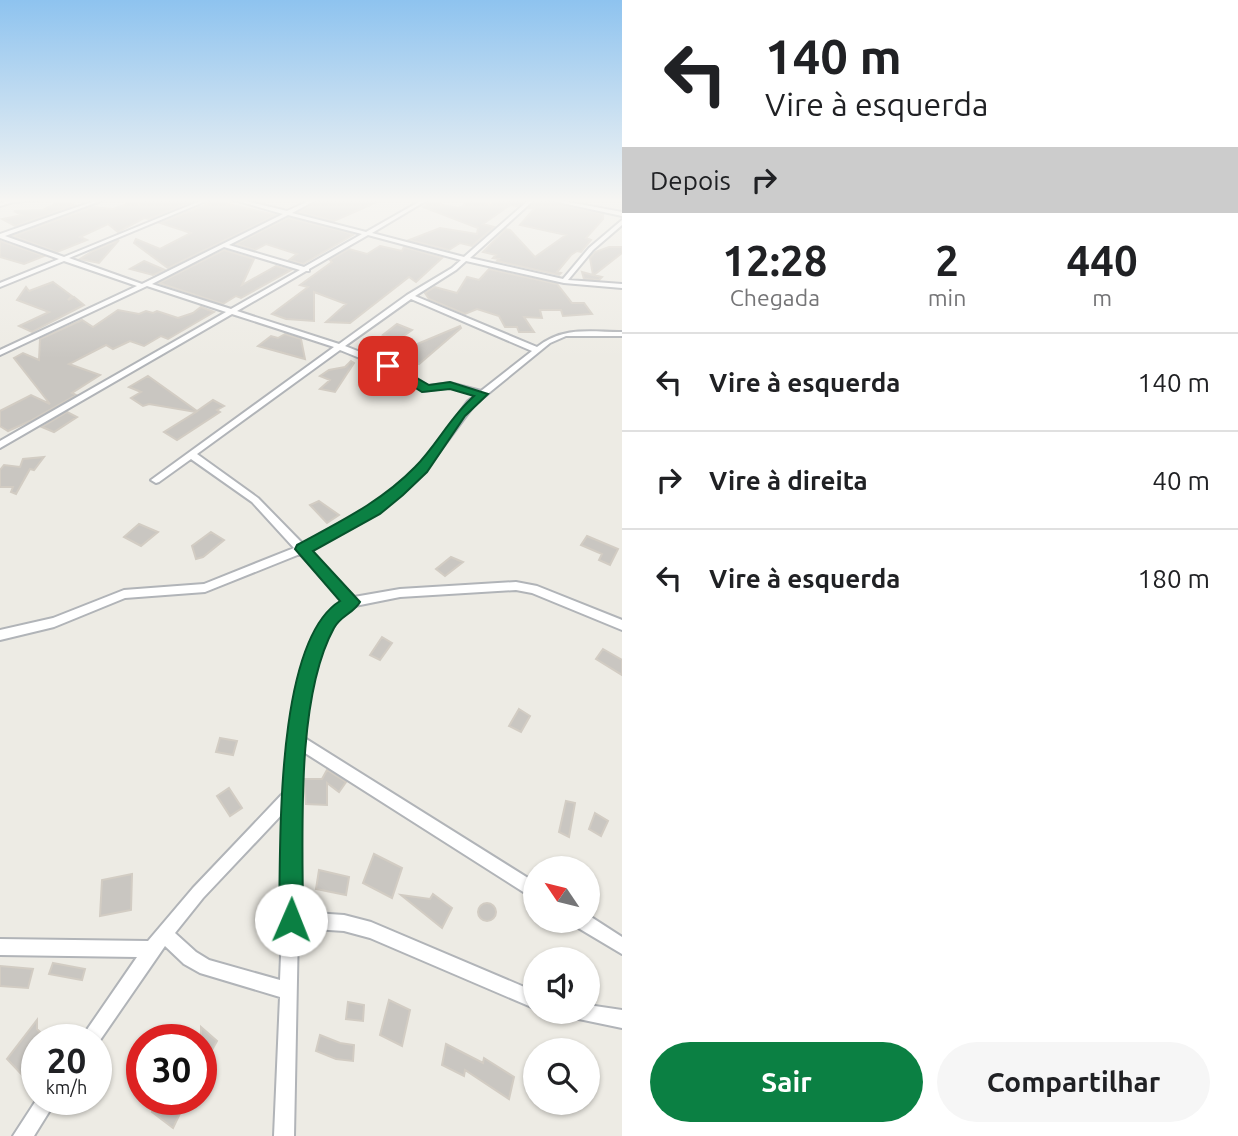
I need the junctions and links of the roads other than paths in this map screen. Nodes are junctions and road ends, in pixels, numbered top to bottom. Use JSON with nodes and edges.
{"nodes":[{"id":1,"x":47,"y":252,"type":"edge"},
{"id":2,"x":79,"y":252,"type":"edge"},
{"id":3,"x":208,"y":252,"type":"edge"},
{"id":4,"x":246,"y":252,"type":"edge"},
{"id":5,"x":337,"y":252,"type":"edge"},
{"id":6,"x":438,"y":252,"type":"edge"},
{"id":7,"x":471,"y":252,"type":"edge"},
{"id":8,"x":588,"y":252,"type":"edge"},
{"id":9,"x":64,"y":258,"type":"junction"},
{"id":10,"x":465,"y":259,"type":"junction"},
{"id":11,"x":307,"y":270,"type":"junction"},
{"id":12,"x":564,"y":281,"type":"junction"},
{"id":13,"x":0,"y":285,"type":"edge"},
{"id":14,"x":144,"y":285,"type":"junction"},
{"id":15,"x":622,"y":286,"type":"edge"},
{"id":16,"x":410,"y":296,"type":"junction"},
{"id":17,"x":232,"y":312,"type":"junction"},
{"id":18,"x":622,"y":334,"type":"edge"},
{"id":19,"x":340,"y":347,"type":"junction"},
{"id":20,"x":537,"y":350,"type":"junction"},
{"id":21,"x":0,"y":353,"type":"edge"},
{"id":22,"x":482,"y":394,"type":"junction"},
{"id":23,"x":1,"y":444,"type":"edge"},
{"id":24,"x":191,"y":454,"type":"junction"},
{"id":25,"x":156,"y":480,"type":"dead end"},
{"id":26,"x":302,"y":549,"type":"junction"},
{"id":27,"x":352,"y":602,"type":"junction"},
{"id":28,"x":622,"y":625,"type":"edge"},
{"id":29,"x":0,"y":635,"type":"edge"},
{"id":30,"x":296,"y":740,"type":"junction"},
{"id":31,"x":293,"y":792,"type":"junction"},
{"id":32,"x":523,"y":884,"type":"edge"},
{"id":33,"x":291,"y":920,"type":"junction"},
{"id":34,"x":600,"y":932,"type":"edge"},
{"id":35,"x":164,"y":934,"type":"junction"},
{"id":36,"x":622,"y":946,"type":"edge"},
{"id":37,"x":0,"y":947,"type":"edge"},
{"id":38,"x":152,"y":949,"type":"junction"},
{"id":39,"x":289,"y":991,"type":"junction"},
{"id":40,"x":523,"y":995,"type":"edge"},
{"id":41,"x":600,"y":1015,"type":"edge"},
{"id":42,"x":622,"y":1019,"type":"edge"},
{"id":43,"x":100,"y":1024,"type":"edge"},
{"id":44,"x":37,"y":1115,"type":"edge"},
{"id":45,"x":23,"y":1136,"type":"edge"},
{"id":46,"x":284,"y":1136,"type":"edge"}],
"edges":[{"from":1,"to":9,"type":"street"},
{"from":2,"to":9,"type":"street"},
{"from":3,"to":14,"type":"street"},
{"from":4,"to":11,"type":"street"},
{"from":5,"to":11,"type":"street"},
{"from":6,"to":10,"type":"street"},
{"from":7,"to":10,"type":"street"},
{"from":8,"to":12,"type":"street"},
{"from":9,"to":13,"type":"street"},
{"from":9,"to":14,"type":"street"},
{"from":10,"to":12,"type":"street"},
{"from":10,"to":16,"type":"street"},
{"from":11,"to":17,"type":"street"},
{"from":12,"to":15,"type":"street"},
{"from":14,"to":17,"type":"street"},
{"from":14,"to":21,"type":"street"},
{"from":16,"to":19,"type":"street"},
{"from":16,"to":20,"type":"street"},
{"from":17,"to":19,"type":"street"},
{"from":17,"to":23,"type":"street"},
{"from":18,"to":20,"type":"street"},
{"from":19,"to":22,"type":"street"},
{"from":19,"to":24,"type":"street"},
{"from":20,"to":22,"type":"street"},
{"from":22,"to":26,"type":"street"},
{"from":24,"to":25,"type":"street"},
{"from":24,"to":26,"type":"street"},
{"from":26,"to":27,"type":"street"},
{"from":26,"to":29,"type":"street"},
{"from":27,"to":28,"type":"street"},
{"from":27,"to":30,"type":"street"},
{"from":30,"to":31,"type":"street"},
{"from":30,"to":32,"type":"street"},
{"from":31,"to":33,"type":"street"},
{"from":31,"to":35,"type":"street"},
{"from":33,"to":39,"type":"street"},
{"from":33,"to":40,"type":"street"},
{"from":34,"to":36,"type":"street"},
{"from":35,"to":38,"type":"street"},
{"from":35,"to":39,"type":"street"},
{"from":37,"to":38,"type":"street"},
{"from":38,"to":43,"type":"street"},
{"from":39,"to":46,"type":"street"},
{"from":41,"to":42,"type":"street"},
{"from":44,"to":45,"type":"street"}]}
